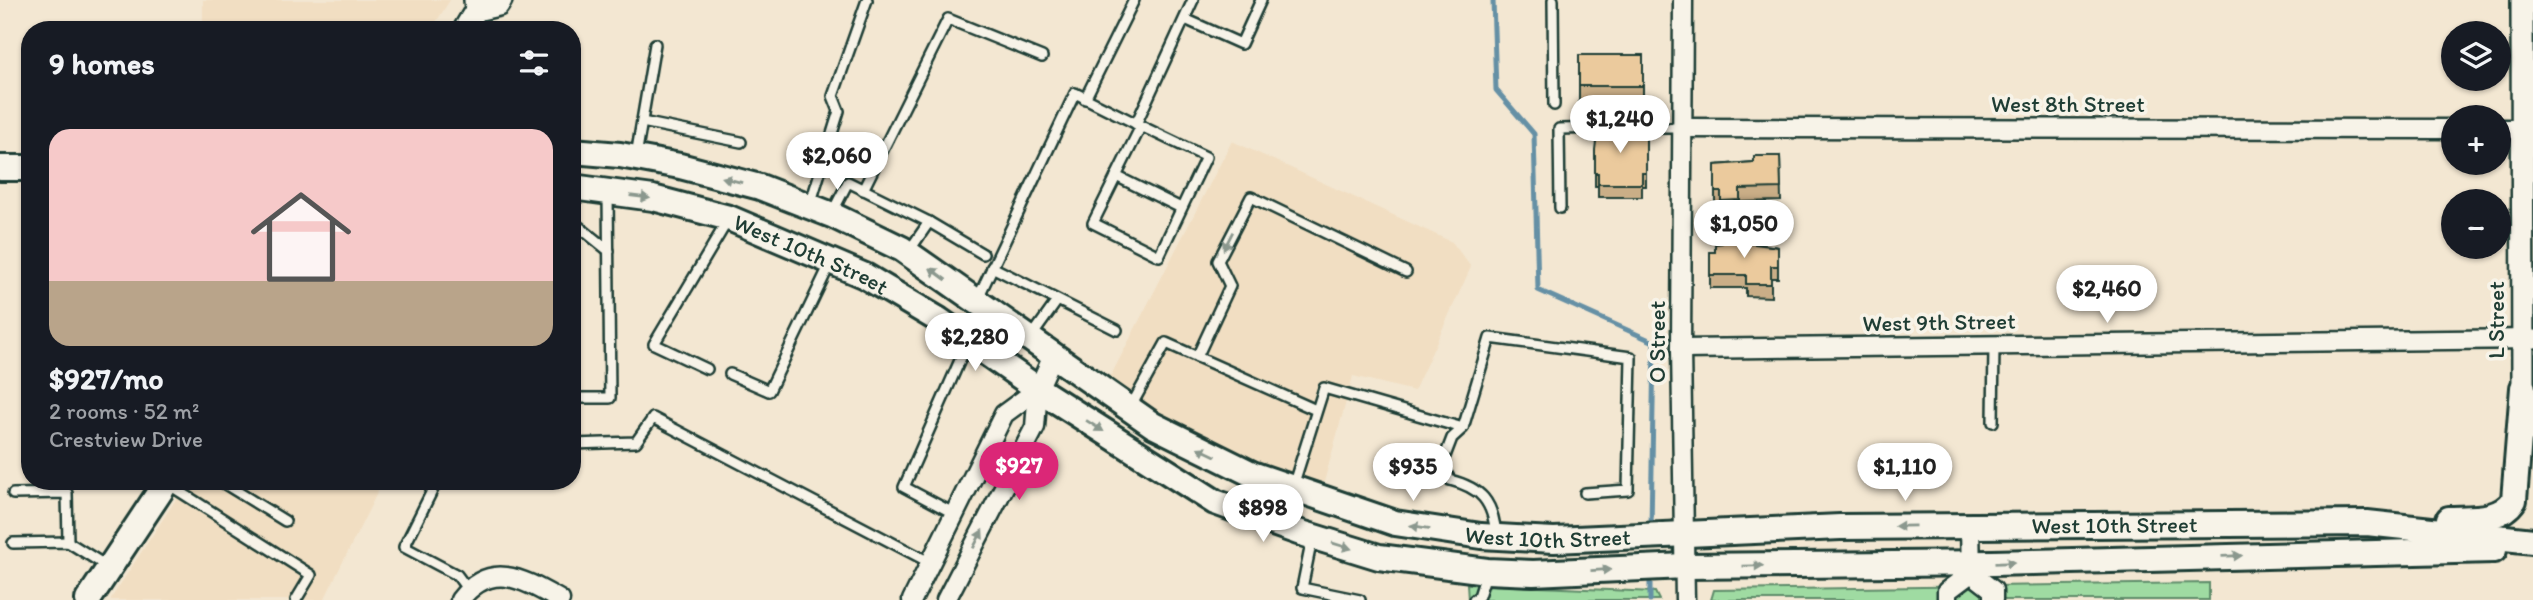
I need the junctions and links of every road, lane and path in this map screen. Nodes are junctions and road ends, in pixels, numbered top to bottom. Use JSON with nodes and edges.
{"nodes":[{"id":1,"x":501,"y":0,"type":"edge"},
{"id":2,"x":867,"y":0,"type":"edge"},
{"id":3,"x":1135,"y":0,"type":"edge"},
{"id":4,"x":1194,"y":0,"type":"edge"},
{"id":5,"x":1261,"y":0,"type":"edge"},
{"id":6,"x":1553,"y":0,"type":"edge"},
{"id":7,"x":1683,"y":0,"type":"edge"},
{"id":8,"x":2522,"y":0,"type":"edge"},
{"id":9,"x":476,"y":5,"type":"edge"},
{"id":10,"x":1185,"y":19,"type":"junction"},
{"id":11,"x":468,"y":21,"type":"edge"},
{"id":12,"x":655,"y":44,"type":"dead end"},
{"id":13,"x":1042,"y":57,"type":"dead end"},
{"id":14,"x":1085,"y":99,"type":"junction"},
{"id":15,"x":1554,"y":105,"type":"dead end"},
{"id":16,"x":642,"y":122,"type":"junction"},
{"id":17,"x":1138,"y":125,"type":"junction"},
{"id":18,"x":1683,"y":128,"type":"junction"},
{"id":19,"x":2441,"y":129,"type":"edge"},
{"id":20,"x":2511,"y":129,"type":"edge"},
{"id":21,"x":2522,"y":129,"type":"junction"},
{"id":22,"x":741,"y":142,"type":"dead end"},
{"id":23,"x":581,"y":152,"type":"edge"},
{"id":24,"x":635,"y":158,"type":"junction"},
{"id":25,"x":21,"y":167,"type":"edge"},
{"id":26,"x":0,"y":168,"type":"edge"},
{"id":27,"x":1116,"y":176,"type":"junction"},
{"id":28,"x":581,"y":188,"type":"edge"},
{"id":29,"x":863,"y":190,"type":"junction"},
{"id":30,"x":608,"y":192,"type":"junction"},
{"id":31,"x":1181,"y":208,"type":"junction"},
{"id":32,"x":1560,"y":208,"type":"dead end"},
{"id":33,"x":821,"y":210,"type":"junction"},
{"id":34,"x":729,"y":218,"type":"junction"},
{"id":35,"x":929,"y":222,"type":"junction"},
{"id":36,"x":581,"y":228,"type":"edge"},
{"id":37,"x":609,"y":251,"type":"junction"},
{"id":38,"x":908,"y":253,"type":"junction"},
{"id":39,"x":983,"y":254,"type":"dead end"},
{"id":40,"x":832,"y":261,"type":"junction"},
{"id":41,"x":992,"y":267,"type":"junction"},
{"id":42,"x":1406,"y":272,"type":"dead end"},
{"id":43,"x":1057,"y":301,"type":"junction"},
{"id":44,"x":976,"y":302,"type":"junction"},
{"id":45,"x":1117,"y":330,"type":"dead end"},
{"id":46,"x":2527,"y":339,"type":"edge"},
{"id":47,"x":968,"y":340,"type":"junction"},
{"id":48,"x":1029,"y":340,"type":"junction"},
{"id":49,"x":1994,"y":345,"type":"junction"},
{"id":50,"x":1681,"y":349,"type":"junction"},
{"id":51,"x":1053,"y":356,"type":"junction"},
{"id":52,"x":1197,"y":357,"type":"junction"},
{"id":53,"x":707,"y":369,"type":"dead end"},
{"id":54,"x":730,"y":374,"type":"dead end"},
{"id":55,"x":2522,"y":388,"type":"junction"},
{"id":56,"x":1038,"y":389,"type":"junction"},
{"id":57,"x":581,"y":398,"type":"edge"},
{"id":58,"x":1129,"y":409,"type":"junction"},
{"id":59,"x":1316,"y":410,"type":"junction"},
{"id":60,"x":1993,"y":422,"type":"dead end"},
{"id":61,"x":1463,"y":428,"type":"junction"},
{"id":62,"x":2533,"y":430,"type":"edge"},
{"id":63,"x":581,"y":444,"type":"edge"},
{"id":64,"x":1292,"y":488,"type":"junction"},
{"id":65,"x":162,"y":490,"type":"edge"},
{"id":66,"x":179,"y":490,"type":"edge"},
{"id":67,"x":235,"y":490,"type":"edge"},
{"id":68,"x":432,"y":490,"type":"edge"},
{"id":69,"x":1585,"y":493,"type":"dead end"},
{"id":70,"x":13,"y":494,"type":"dead end"},
{"id":71,"x":954,"y":514,"type":"junction"},
{"id":72,"x":285,"y":521,"type":"dead end"},
{"id":73,"x":2367,"y":523,"type":"junction"},
{"id":74,"x":1970,"y":526,"type":"junction"},
{"id":75,"x":1684,"y":533,"type":"junction"},
{"id":76,"x":1313,"y":537,"type":"junction"},
{"id":77,"x":1496,"y":537,"type":"junction"},
{"id":78,"x":2533,"y":541,"type":"edge"},
{"id":79,"x":68,"y":542,"type":"junction"},
{"id":80,"x":13,"y":543,"type":"dead end"},
{"id":81,"x":2533,"y":549,"type":"edge"},
{"id":82,"x":931,"y":562,"type":"junction"},
{"id":83,"x":1685,"y":566,"type":"junction"},
{"id":84,"x":110,"y":568,"type":"junction"},
{"id":85,"x":1971,"y":568,"type":"junction"},
{"id":86,"x":1487,"y":571,"type":"junction"},
{"id":87,"x":464,"y":595,"type":"edge"},
{"id":88,"x":1478,"y":599,"type":"edge"},
{"id":89,"x":88,"y":600,"type":"edge"},
{"id":90,"x":296,"y":600,"type":"edge"},
{"id":91,"x":559,"y":600,"type":"edge"},
{"id":92,"x":912,"y":600,"type":"edge"},
{"id":93,"x":946,"y":600,"type":"edge"},
{"id":94,"x":1360,"y":600,"type":"edge"},
{"id":95,"x":1685,"y":600,"type":"edge"},
{"id":96,"x":1947,"y":600,"type":"edge"},
{"id":97,"x":1993,"y":600,"type":"edge"}],
"edges":[{"from":1,"to":9,"type":"street"},
{"from":2,"to":33,"type":"lane"},
{"from":3,"to":14,"type":"lane"},
{"from":4,"to":10,"type":"lane"},
{"from":5,"to":10,"type":"lane"},
{"from":6,"to":15,"type":"lane"},
{"from":7,"to":18,"type":"street","name":"O Street"},
{"from":8,"to":21,"type":"street","name":"L Street"},
{"from":9,"to":11,"type":"street"},
{"from":10,"to":17,"type":"lane"},
{"from":12,"to":16,"type":"lane"},
{"from":13,"to":29,"type":"lane"},
{"from":14,"to":17,"type":"lane"},
{"from":14,"to":41,"type":"lane"},
{"from":16,"to":22,"type":"lane"},
{"from":16,"to":24,"type":"lane"},
{"from":17,"to":27,"type":"lane"},
{"from":17,"to":31,"type":"lane"},
{"from":18,"to":19,"type":"street","name":"West 8th Street"},
{"from":18,"to":32,"type":"lane"},
{"from":18,"to":50,"type":"street","name":"O Street"},
{"from":20,"to":21,"type":"street"},
{"from":21,"to":46,"type":"street","name":"L Street"},
{"from":23,"to":24,"type":"main road","name":"West 10th Street"},
{"from":33,"to":24,"type":"main road","name":"West 10th Street","one_way":true},
{"from":25,"to":26,"type":"main road"},
{"from":27,"to":31,"type":"lane"},
{"from":27,"to":31,"type":"lane"},
{"from":28,"to":30,"type":"main road","name":"West 10th Street"},
{"from":29,"to":33,"type":"lane"},
{"from":29,"to":35,"type":"lane"},
{"from":30,"to":34,"type":"main road","name":"West 10th Street","one_way":true},
{"from":30,"to":37,"type":"lane"},
{"from":33,"to":38,"type":"main road","name":"West 10th Street"},
{"from":34,"to":40,"type":"main road","name":"West 10th Street"},
{"from":34,"to":53,"type":"lane"},
{"from":35,"to":38,"type":"lane"},
{"from":35,"to":39,"type":"lane"},
{"from":36,"to":37,"type":"lane"},
{"from":37,"to":57,"type":"lane"},
{"from":44,"to":38,"type":"main road","name":"West 10th Street","one_way":true},
{"from":40,"to":47,"type":"main road","name":"West 10th Street"},
{"from":40,"to":54,"type":"lane"},
{"from":41,"to":43,"type":"lane"},
{"from":41,"to":44,"type":"lane"},
{"from":42,"to":52,"type":"lane","one_way":true},
{"from":43,"to":45,"type":"lane"},
{"from":43,"to":48,"type":"lane"},
{"from":44,"to":48,"type":"main road","name":"West 10th Street"},
{"from":46,"to":49,"type":"street","name":"West 9th Street"},
{"from":46,"to":55,"type":"street","name":"L Street"},
{"from":47,"to":56,"type":"main road","name":"West 10th Street"},
{"from":47,"to":71,"type":"lane"},
{"from":48,"to":51,"type":"main road","name":"West 10th Street"},
{"from":49,"to":50,"type":"street","name":"West 9th Street"},
{"from":49,"to":60,"type":"lane"},
{"from":50,"to":75,"type":"street","name":"O Street"},
{"from":51,"to":56,"type":"street"},
{"from":51,"to":58,"type":"main road","name":"West 10th Street"},
{"from":52,"to":58,"type":"lane"},
{"from":52,"to":59,"type":"lane"},
{"from":55,"to":62,"type":"street","name":"L Street"},
{"from":55,"to":73,"type":"main road"},
{"from":56,"to":71,"type":"street"},
{"from":56,"to":76,"type":"main road","name":"West 10th Street","one_way":true},
{"from":93,"to":56,"type":"street","one_way":true},
{"from":64,"to":58,"type":"main road","name":"West 10th Street","one_way":true},
{"from":59,"to":61,"type":"lane"},
{"from":59,"to":64,"type":"lane"},
{"from":61,"to":69,"type":"lane"},
{"from":61,"to":77,"type":"lane"},
{"from":63,"to":82,"type":"lane"},
{"from":77,"to":64,"type":"main road","name":"West 10th Street","one_way":true},
{"from":65,"to":84,"type":"main road"},
{"from":66,"to":90,"type":"lane"},
{"from":67,"to":72,"type":"lane"},
{"from":68,"to":87,"type":"lane"},
{"from":70,"to":79,"type":"lane"},
{"from":71,"to":82,"type":"street"},
{"from":73,"to":74,"type":"main road","name":"West 10th Street"},
{"from":73,"to":78,"type":"main road","name":"West 10th Street"},
{"from":74,"to":75,"type":"main road","name":"West 10th Street","one_way":true},
{"from":74,"to":85,"type":"street"},
{"from":75,"to":77,"type":"main road","name":"West 10th Street"},
{"from":75,"to":83,"type":"street","name":"O Street"},
{"from":76,"to":86,"type":"main road","name":"West 10th Street","one_way":true},
{"from":76,"to":94,"type":"lane"},
{"from":79,"to":80,"type":"lane"},
{"from":79,"to":84,"type":"lane"},
{"from":85,"to":81,"type":"main road","name":"West 10th Street","one_way":true},
{"from":82,"to":92,"type":"street"},
{"from":83,"to":85,"type":"main road","name":"West 10th Street","one_way":true},
{"from":86,"to":83,"type":"main road","name":"West 10th Street","one_way":true},
{"from":83,"to":95,"type":"street","name":"O Street"},
{"from":84,"to":89,"type":"main road"},
{"from":85,"to":96,"type":"street"},
{"from":85,"to":97,"type":"street"},
{"from":86,"to":88,"type":"lane"},
{"from":87,"to":91,"type":"street"}]}
